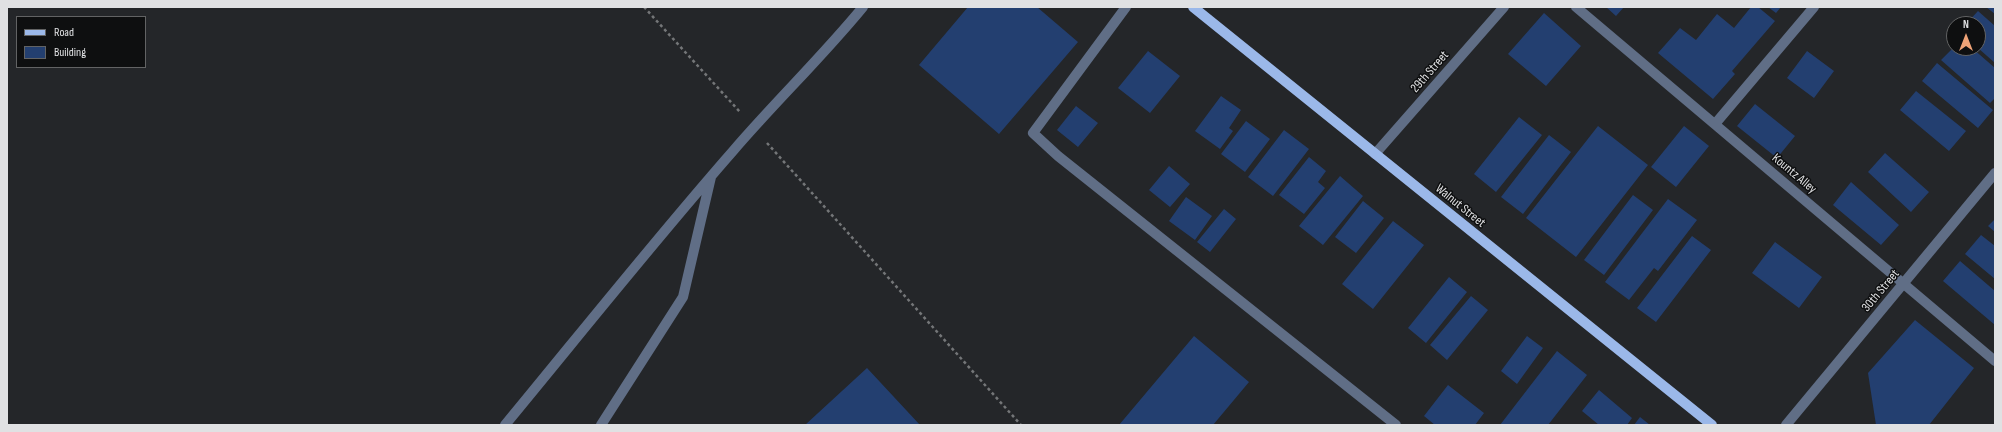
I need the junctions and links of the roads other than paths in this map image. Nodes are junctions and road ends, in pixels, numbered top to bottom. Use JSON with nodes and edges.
{"nodes":[{"id":1,"x":863,"y":7,"type":"edge"},
{"id":2,"x":1126,"y":7,"type":"edge"},
{"id":3,"x":1193,"y":7,"type":"edge"},
{"id":4,"x":1504,"y":7,"type":"edge"},
{"id":5,"x":1576,"y":7,"type":"edge"},
{"id":6,"x":1814,"y":7,"type":"edge"},
{"id":7,"x":1715,"y":124,"type":"junction"},
{"id":8,"x":1375,"y":154,"type":"junction"},
{"id":9,"x":1995,"y":173,"type":"edge"},
{"id":10,"x":712,"y":175,"type":"junction"},
{"id":11,"x":1904,"y":284,"type":"junction"},
{"id":12,"x":1995,"y":361,"type":"edge"},
{"id":13,"x":505,"y":425,"type":"edge"},
{"id":14,"x":601,"y":425,"type":"edge"},
{"id":15,"x":1396,"y":425,"type":"edge"},
{"id":16,"x":1712,"y":425,"type":"edge"},
{"id":17,"x":1786,"y":425,"type":"edge"}],
"edges":[{"from":1,"to":10,"type":"street"},
{"from":2,"to":15,"type":"street"},
{"from":3,"to":8,"type":"main road","name":"Walnut Street"},
{"from":4,"to":8,"type":"street","name":"29th Street"},
{"from":5,"to":7,"type":"street","name":"Kountz Alley"},
{"from":6,"to":7,"type":"street"},
{"from":7,"to":11,"type":"street","name":"Kountz Alley"},
{"from":8,"to":16,"type":"main road","name":"Walnut Street"},
{"from":9,"to":11,"type":"street","name":"30th Street"},
{"from":10,"to":13,"type":"street"},
{"from":10,"to":14,"type":"street"},
{"from":11,"to":12,"type":"street","name":"Kountz Alley"},
{"from":11,"to":17,"type":"street","name":"30th Street"}]}
